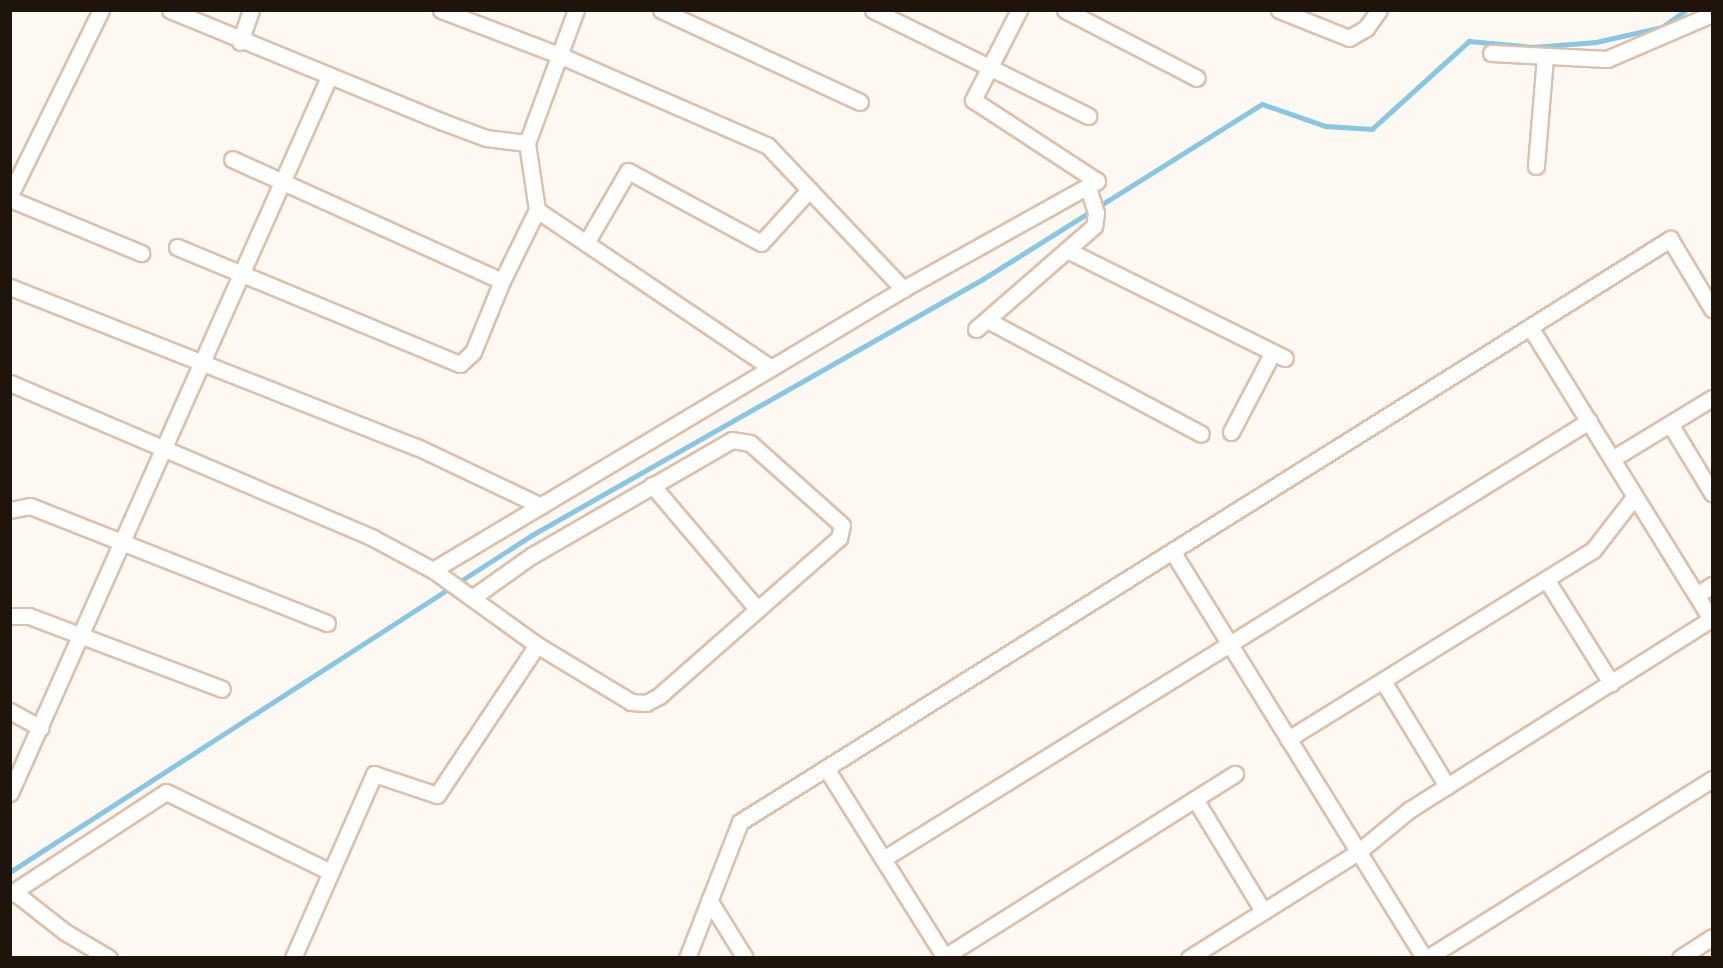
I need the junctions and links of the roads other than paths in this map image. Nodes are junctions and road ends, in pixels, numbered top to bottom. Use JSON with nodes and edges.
{"nodes":[{"id":1,"x":101,"y":10,"type":"edge"},
{"id":2,"x":170,"y":10,"type":"edge"},
{"id":3,"x":250,"y":10,"type":"edge"},
{"id":4,"x":441,"y":10,"type":"edge"},
{"id":5,"x":576,"y":10,"type":"edge"},
{"id":6,"x":661,"y":10,"type":"edge"},
{"id":7,"x":873,"y":10,"type":"edge"},
{"id":8,"x":1019,"y":10,"type":"edge"},
{"id":9,"x":1065,"y":10,"type":"edge"},
{"id":10,"x":1279,"y":10,"type":"edge"},
{"id":11,"x":1379,"y":10,"type":"edge"},
{"id":12,"x":1713,"y":14,"type":"edge"},
{"id":13,"x":240,"y":42,"type":"junction"},
{"id":14,"x":1491,"y":53,"type":"dead end"},
{"id":15,"x":559,"y":55,"type":"junction"},
{"id":16,"x":1545,"y":56,"type":"junction"},
{"id":17,"x":992,"y":66,"type":"junction"},
{"id":18,"x":329,"y":77,"type":"junction"},
{"id":19,"x":1197,"y":78,"type":"dead end"},
{"id":20,"x":860,"y":102,"type":"dead end"},
{"id":21,"x":1088,"y":116,"type":"dead end"},
{"id":22,"x":527,"y":142,"type":"junction"},
{"id":23,"x":232,"y":159,"type":"dead end"},
{"id":24,"x":1536,"y":166,"type":"dead end"},
{"id":25,"x":283,"y":183,"type":"junction"},
{"id":26,"x":1088,"y":186,"type":"junction"},
{"id":27,"x":809,"y":190,"type":"junction"},
{"id":28,"x":10,"y":197,"type":"edge"},
{"id":29,"x":537,"y":210,"type":"junction"},
{"id":30,"x":586,"y":243,"type":"junction"},
{"id":31,"x":177,"y":247,"type":"dead end"},
{"id":32,"x":1067,"y":250,"type":"junction"},
{"id":33,"x":141,"y":252,"type":"dead end"},
{"id":34,"x":243,"y":274,"type":"junction"},
{"id":35,"x":502,"y":281,"type":"junction"},
{"id":36,"x":10,"y":287,"type":"edge"},
{"id":37,"x":903,"y":289,"type":"junction"},
{"id":38,"x":1713,"y":309,"type":"edge"},
{"id":39,"x":1530,"y":327,"type":"junction"},
{"id":40,"x":205,"y":360,"type":"junction"},
{"id":41,"x":771,"y":368,"type":"junction"},
{"id":42,"x":10,"y":383,"type":"edge"},
{"id":43,"x":1713,"y":398,"type":"edge"},
{"id":44,"x":1589,"y":421,"type":"junction"},
{"id":45,"x":1670,"y":424,"type":"junction"},
{"id":46,"x":1231,"y":432,"type":"dead end"},
{"id":47,"x":1201,"y":434,"type":"dead end"},
{"id":48,"x":164,"y":451,"type":"junction"},
{"id":49,"x":1612,"y":459,"type":"junction"},
{"id":50,"x":652,"y":484,"type":"junction"},
{"id":51,"x":1713,"y":493,"type":"edge"},
{"id":52,"x":1635,"y":496,"type":"junction"},
{"id":53,"x":541,"y":506,"type":"junction"},
{"id":54,"x":10,"y":510,"type":"edge"},
{"id":55,"x":124,"y":544,"type":"junction"},
{"id":56,"x":1172,"y":551,"type":"junction"},
{"id":57,"x":440,"y":574,"type":"junction"},
{"id":58,"x":1546,"y":579,"type":"junction"},
{"id":59,"x":1713,"y":585,"type":"edge"},
{"id":60,"x":468,"y":595,"type":"junction"},
{"id":61,"x":1697,"y":596,"type":"junction"},
{"id":62,"x":757,"y":609,"type":"junction"},
{"id":63,"x":10,"y":616,"type":"edge"},
{"id":64,"x":1712,"y":620,"type":"edge"},
{"id":65,"x":327,"y":623,"type":"dead end"},
{"id":66,"x":82,"y":636,"type":"junction"},
{"id":67,"x":537,"y":645,"type":"junction"},
{"id":68,"x":1230,"y":645,"type":"junction"},
{"id":69,"x":1383,"y":681,"type":"junction"},
{"id":70,"x":1611,"y":683,"type":"junction"},
{"id":71,"x":222,"y":689,"type":"dead end"},
{"id":72,"x":10,"y":711,"type":"edge"},
{"id":73,"x":41,"y":728,"type":"junction"},
{"id":74,"x":1288,"y":739,"type":"junction"},
{"id":75,"x":826,"y":768,"type":"junction"},
{"id":76,"x":1235,"y":774,"type":"dead end"},
{"id":77,"x":1713,"y":779,"type":"edge"},
{"id":78,"x":1447,"y":786,"type":"junction"},
{"id":79,"x":10,"y":793,"type":"edge"},
{"id":80,"x":1195,"y":799,"type":"junction"},
{"id":81,"x":1358,"y":852,"type":"junction"},
{"id":82,"x":883,"y":860,"type":"junction"},
{"id":83,"x":331,"y":872,"type":"junction"},
{"id":84,"x":12,"y":893,"type":"edge"},
{"id":85,"x":709,"y":900,"type":"junction"},
{"id":86,"x":1263,"y":911,"type":"junction"},
{"id":87,"x":1713,"y":937,"type":"edge"},
{"id":88,"x":109,"y":957,"type":"edge"},
{"id":89,"x":293,"y":957,"type":"edge"},
{"id":90,"x":687,"y":957,"type":"edge"},
{"id":91,"x":745,"y":957,"type":"edge"},
{"id":92,"x":944,"y":957,"type":"edge"},
{"id":93,"x":1189,"y":957,"type":"edge"},
{"id":94,"x":1425,"y":957,"type":"edge"},
{"id":95,"x":1680,"y":957,"type":"edge"}],
"edges":[{"from":1,"to":28,"type":"street"},
{"from":2,"to":13,"type":"street"},
{"from":3,"to":13,"type":"street"},
{"from":4,"to":15,"type":"street"},
{"from":5,"to":15,"type":"street"},
{"from":6,"to":20,"type":"street"},
{"from":7,"to":17,"type":"street"},
{"from":8,"to":17,"type":"street"},
{"from":9,"to":19,"type":"street"},
{"from":10,"to":11,"type":"street"},
{"from":12,"to":16,"type":"street"},
{"from":13,"to":18,"type":"street"},
{"from":14,"to":16,"type":"street"},
{"from":15,"to":22,"type":"street"},
{"from":15,"to":27,"type":"street"},
{"from":16,"to":24,"type":"street"},
{"from":17,"to":21,"type":"street"},
{"from":17,"to":26,"type":"street"},
{"from":18,"to":22,"type":"street"},
{"from":18,"to":25,"type":"street"},
{"from":22,"to":29,"type":"street"},
{"from":23,"to":25,"type":"street"},
{"from":25,"to":34,"type":"street"},
{"from":25,"to":35,"type":"street"},
{"from":26,"to":32,"type":"street"},
{"from":26,"to":37,"type":"street"},
{"from":27,"to":30,"type":"street"},
{"from":27,"to":37,"type":"street"},
{"from":28,"to":33,"type":"street"},
{"from":29,"to":30,"type":"street"},
{"from":29,"to":35,"type":"street"},
{"from":30,"to":41,"type":"street"},
{"from":31,"to":34,"type":"street"},
{"from":32,"to":46,"type":"street"},
{"from":32,"to":47,"type":"street"},
{"from":34,"to":35,"type":"street"},
{"from":34,"to":40,"type":"street"},
{"from":36,"to":40,"type":"street"},
{"from":37,"to":41,"type":"street"},
{"from":38,"to":39,"type":"street"},
{"from":39,"to":44,"type":"street"},
{"from":39,"to":56,"type":"street"},
{"from":40,"to":48,"type":"street"},
{"from":40,"to":53,"type":"street"},
{"from":41,"to":53,"type":"street"},
{"from":42,"to":48,"type":"street"},
{"from":43,"to":45,"type":"street"},
{"from":44,"to":49,"type":"street"},
{"from":44,"to":68,"type":"street"},
{"from":45,"to":49,"type":"street"},
{"from":45,"to":51,"type":"street"},
{"from":48,"to":55,"type":"street"},
{"from":48,"to":57,"type":"street"},
{"from":49,"to":52,"type":"street"},
{"from":50,"to":60,"type":"street"},
{"from":50,"to":62,"type":"street"},
{"from":50,"to":62,"type":"street"},
{"from":52,"to":58,"type":"street"},
{"from":52,"to":61,"type":"street"},
{"from":53,"to":57,"type":"street"},
{"from":54,"to":55,"type":"street"},
{"from":55,"to":65,"type":"street"},
{"from":55,"to":66,"type":"street"},
{"from":56,"to":68,"type":"street"},
{"from":56,"to":75,"type":"street"},
{"from":57,"to":60,"type":"street"},
{"from":58,"to":69,"type":"street"},
{"from":58,"to":70,"type":"street"},
{"from":59,"to":61,"type":"street"},
{"from":60,"to":67,"type":"street"},
{"from":61,"to":64,"type":"street"},
{"from":62,"to":67,"type":"street"},
{"from":63,"to":66,"type":"street"},
{"from":64,"to":70,"type":"street"},
{"from":66,"to":71,"type":"street"},
{"from":66,"to":73,"type":"street"},
{"from":67,"to":83,"type":"street"},
{"from":68,"to":74,"type":"street"},
{"from":68,"to":82,"type":"street"},
{"from":69,"to":74,"type":"street"},
{"from":69,"to":78,"type":"street"},
{"from":70,"to":78,"type":"street"},
{"from":72,"to":73,"type":"street"},
{"from":73,"to":79,"type":"street"},
{"from":74,"to":81,"type":"street"},
{"from":75,"to":82,"type":"street"},
{"from":75,"to":85,"type":"street"},
{"from":76,"to":80,"type":"street"},
{"from":77,"to":94,"type":"street"},
{"from":78,"to":81,"type":"street"},
{"from":80,"to":86,"type":"street"},
{"from":80,"to":92,"type":"street"},
{"from":81,"to":86,"type":"street"},
{"from":81,"to":94,"type":"street"},
{"from":82,"to":92,"type":"street"},
{"from":83,"to":84,"type":"street"},
{"from":83,"to":89,"type":"street"},
{"from":84,"to":88,"type":"street"},
{"from":85,"to":90,"type":"street"},
{"from":85,"to":91,"type":"street"},
{"from":86,"to":93,"type":"street"},
{"from":87,"to":95,"type":"street"}]}
